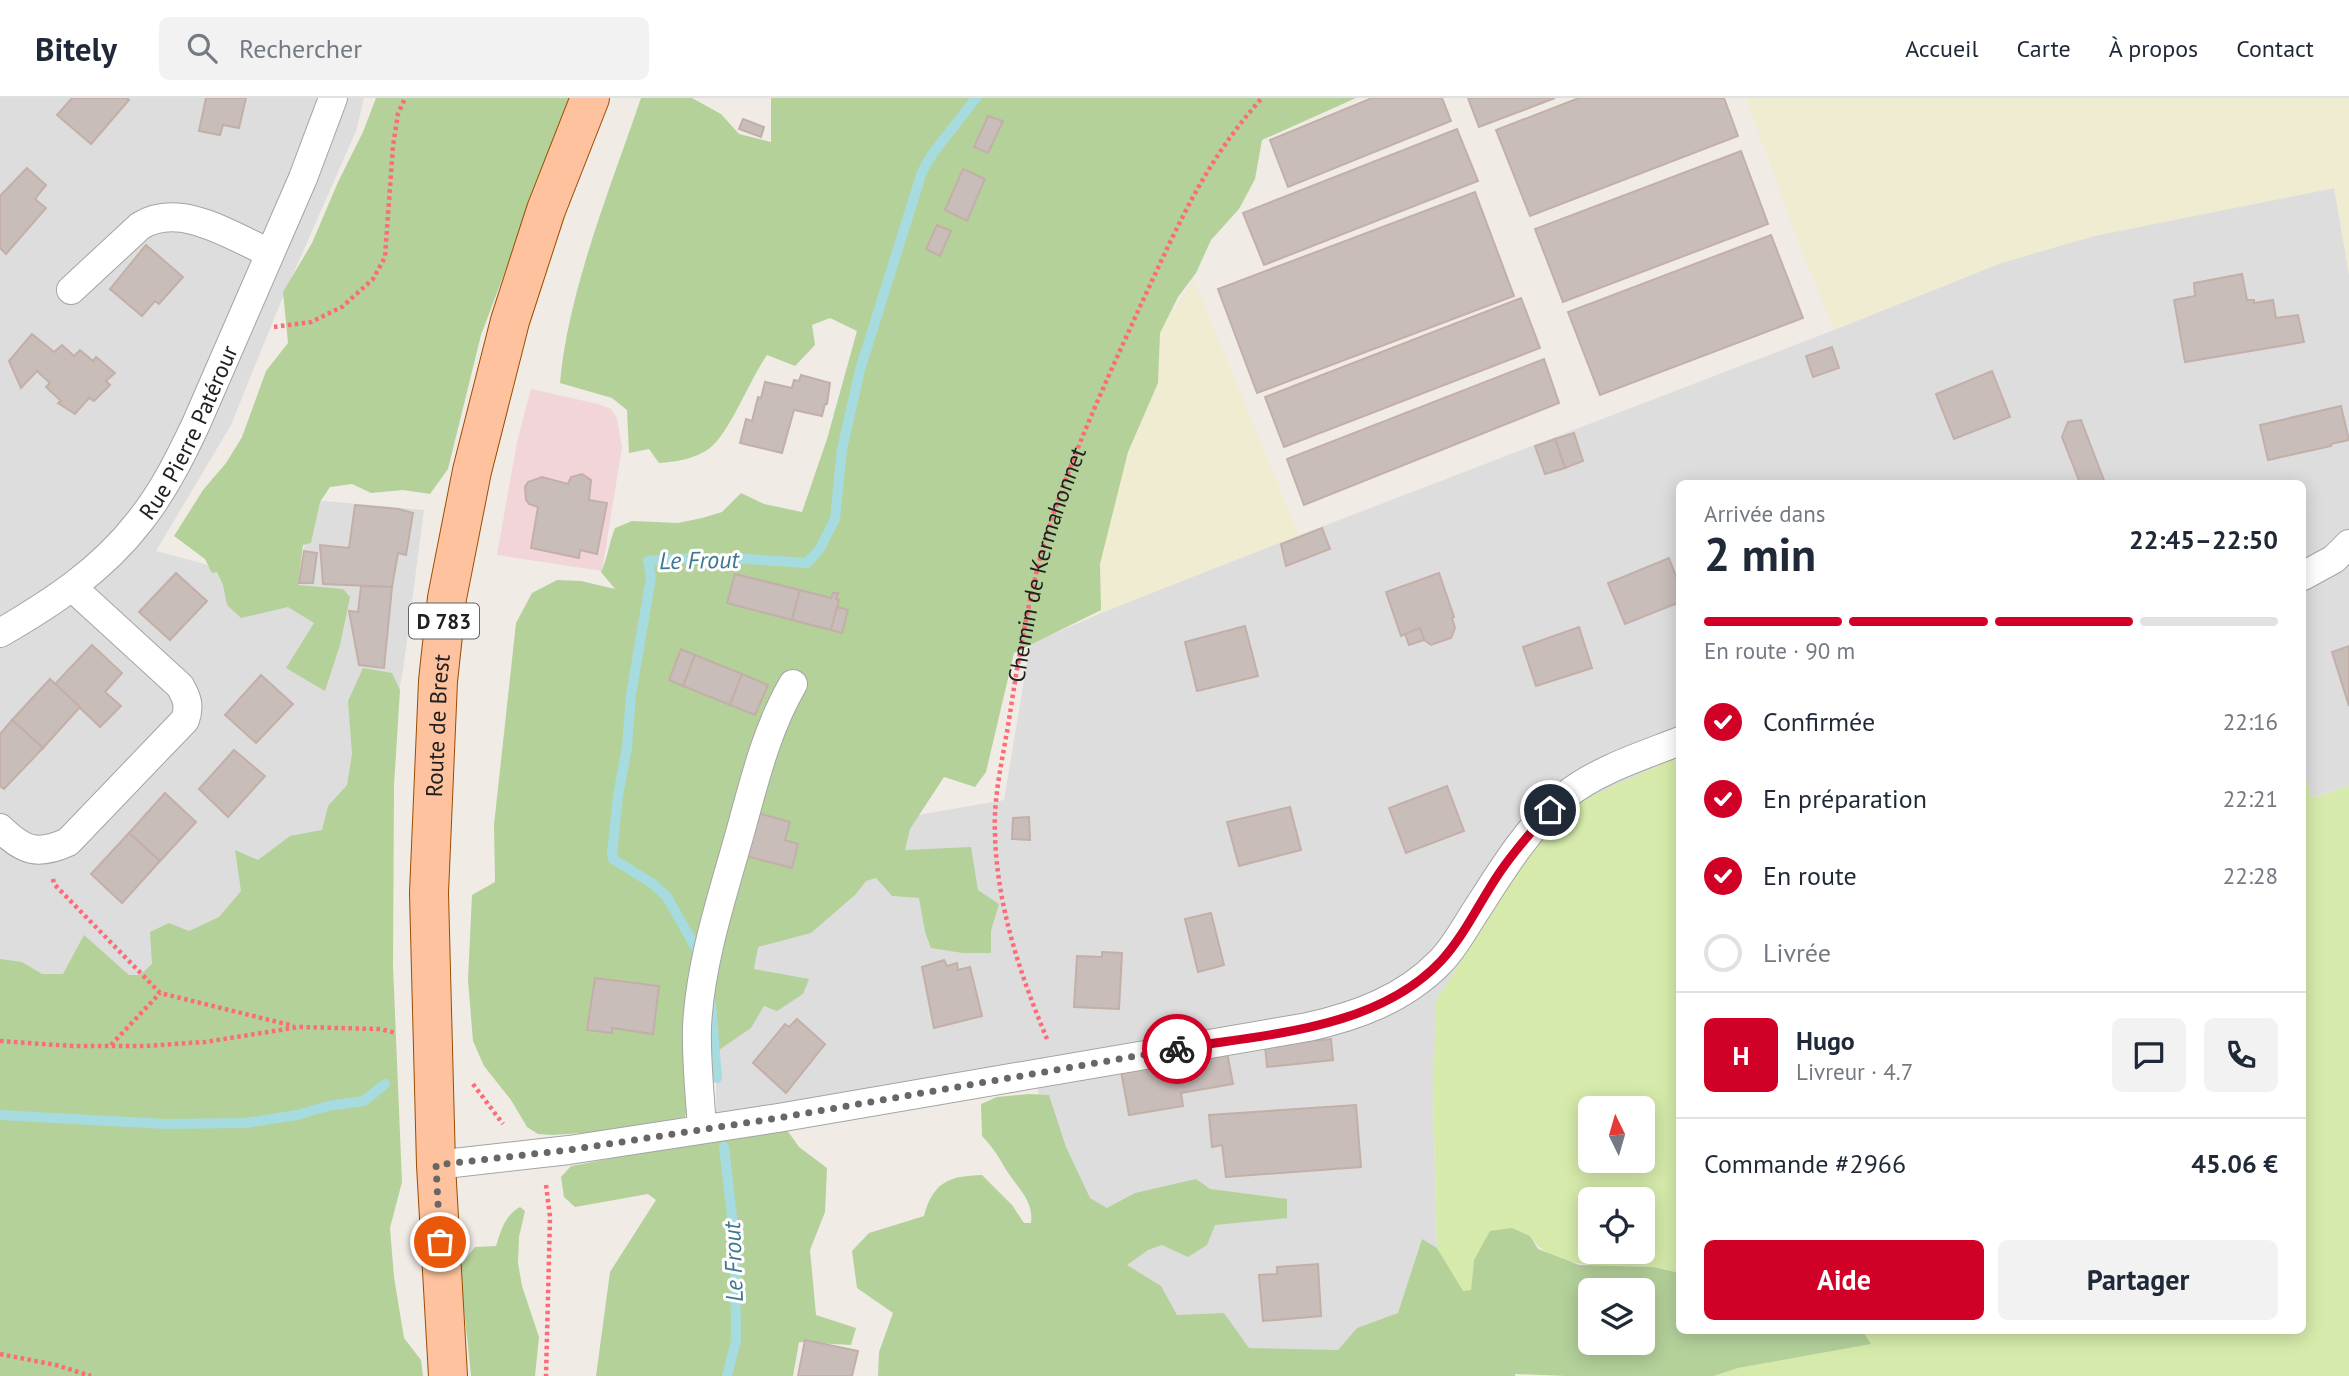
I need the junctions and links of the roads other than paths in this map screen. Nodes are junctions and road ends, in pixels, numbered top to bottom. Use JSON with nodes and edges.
{"nodes":[{"id":1,"x":333,"y":98,"type":"edge"},
{"id":2,"x":590,"y":98,"type":"edge"},
{"id":3,"x":270,"y":253,"type":"junction"},
{"id":4,"x":71,"y":290,"type":"dead end"},
{"id":5,"x":2349,"y":544,"type":"edge"},
{"id":6,"x":2306,"y":574,"type":"edge"},
{"id":7,"x":72,"y":587,"type":"junction"},
{"id":8,"x":0,"y":633,"type":"edge"},
{"id":9,"x":793,"y":684,"type":"dead end"},
{"id":10,"x":1676,"y":743,"type":"edge"},
{"id":11,"x":0,"y":828,"type":"edge"},
{"id":12,"x":702,"y":1129,"type":"junction"},
{"id":13,"x":436,"y":1165,"type":"junction"},
{"id":14,"x":448,"y":1376,"type":"edge"}],
"edges":[{"from":1,"to":3,"type":"street","name":"Rue Pierre Patérour"},
{"from":2,"to":13,"type":"main road","name":"Route de Brest","number":"D 783"},
{"from":3,"to":4,"type":"street"},
{"from":3,"to":7,"type":"street","name":"Rue Pierre Patérour"},
{"from":5,"to":6,"type":"street"},
{"from":7,"to":8,"type":"street","name":"Rue Pierre Patérour"},
{"from":7,"to":11,"type":"street"},
{"from":9,"to":12,"type":"street"},
{"from":10,"to":12,"type":"street"},
{"from":12,"to":13,"type":"street"},
{"from":13,"to":14,"type":"main road","name":"Route de Brest","number":"D 783"}]}
